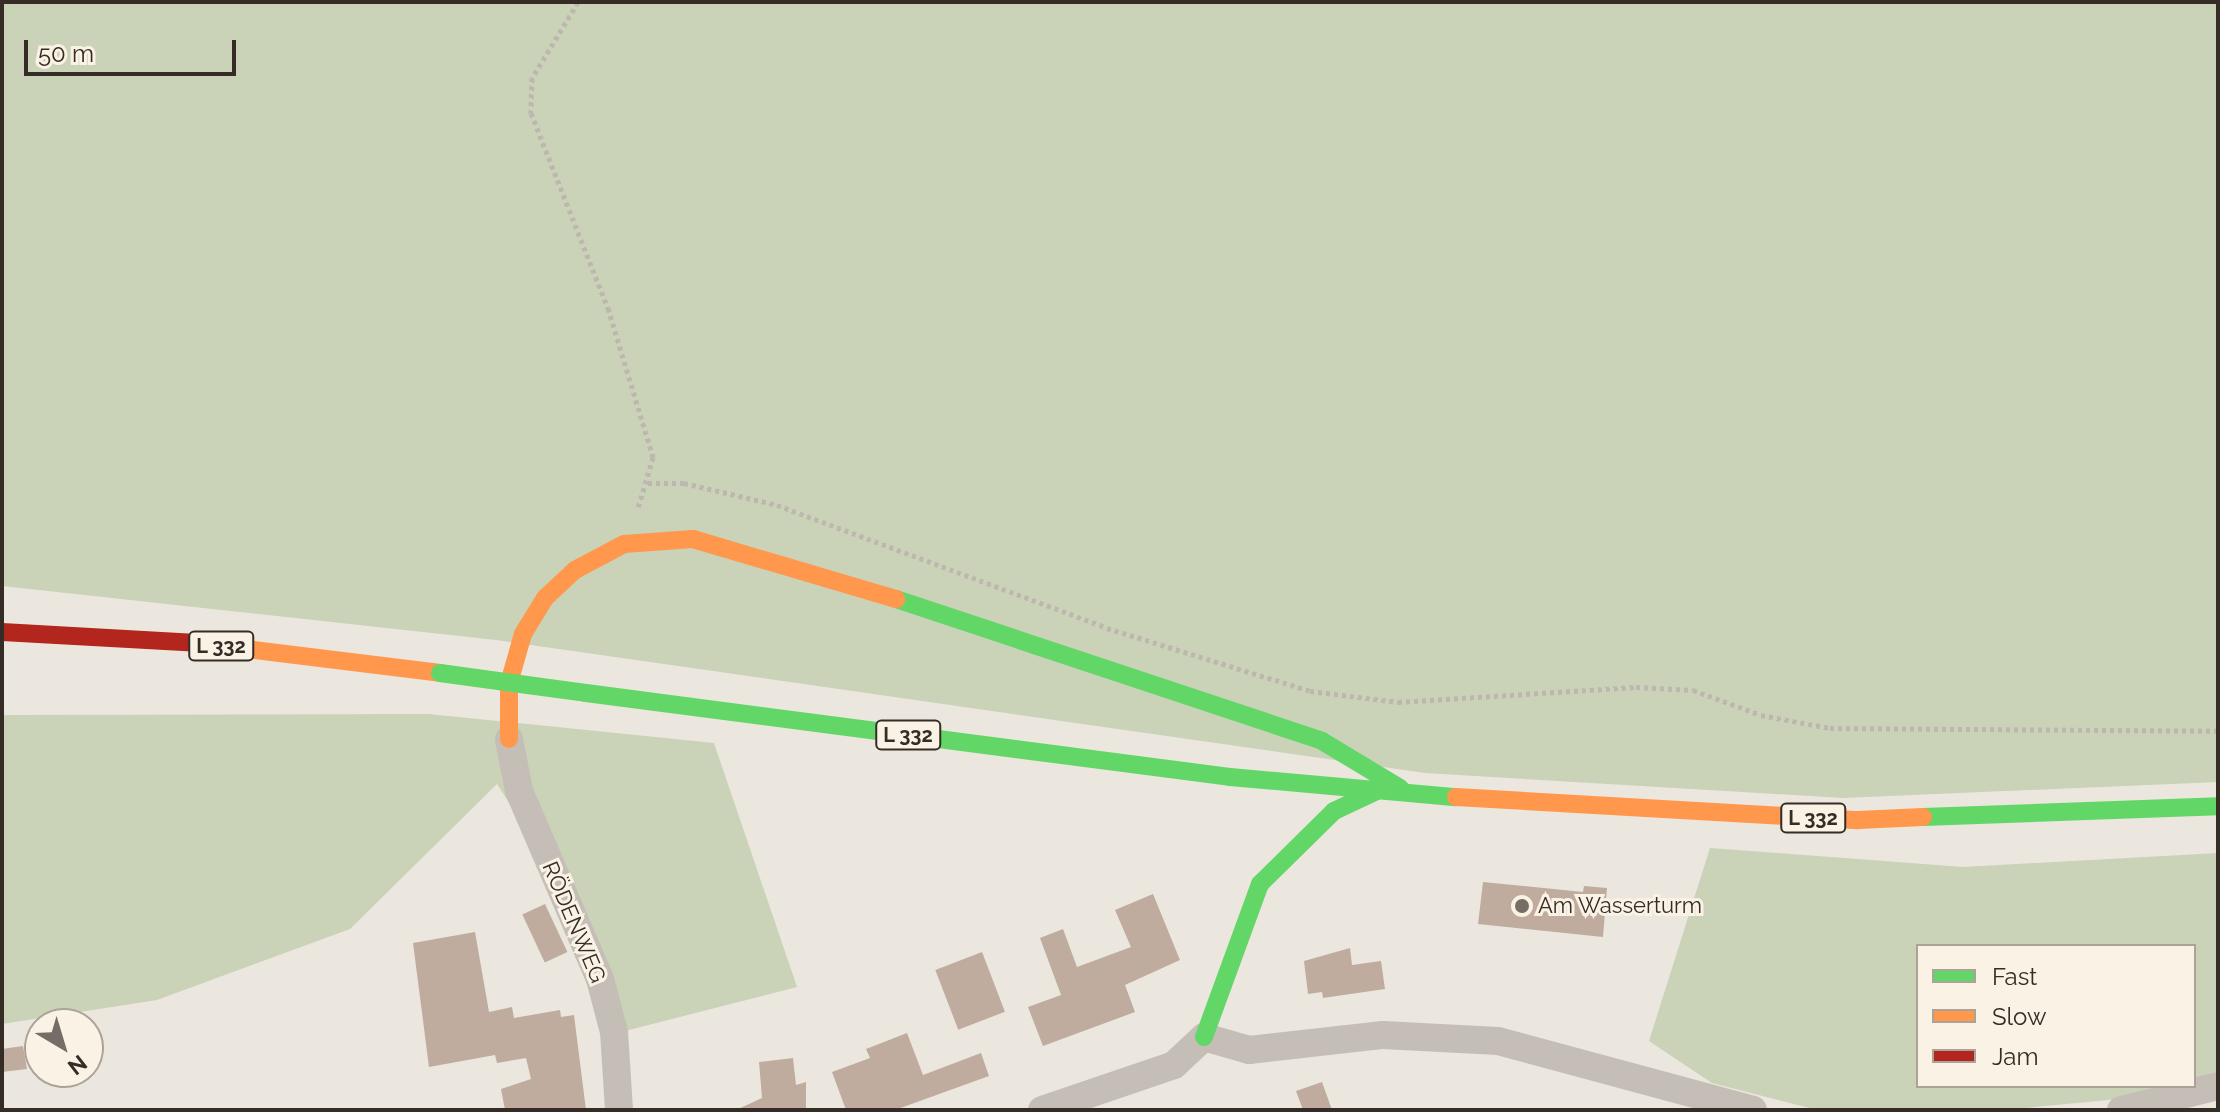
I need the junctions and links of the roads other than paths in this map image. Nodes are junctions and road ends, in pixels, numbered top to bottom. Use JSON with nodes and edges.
{"nodes":[{"id":1,"x":2,"y":632,"type":"edge"},
{"id":2,"x":509,"y":739,"type":"joint"},
{"id":3,"x":1377,"y":791,"type":"junction"},
{"id":4,"x":1409,"y":794,"type":"junction"},
{"id":5,"x":2218,"y":806,"type":"edge"},
{"id":6,"x":1204,"y":1037,"type":"junction"},
{"id":7,"x":2218,"y":1086,"type":"edge"},
{"id":8,"x":619,"y":1110,"type":"edge"},
{"id":9,"x":1042,"y":1110,"type":"edge"},
{"id":10,"x":1753,"y":1110,"type":"edge"},
{"id":11,"x":2121,"y":1110,"type":"edge"}],
"edges":[{"from":1,"to":3,"type":"main road","number":"L 332","bridge":true},
{"from":2,"to":4,"type":"main road"},
{"from":2,"to":8,"type":"street","name":"RÖDENWEG"},
{"from":3,"to":4,"type":"main road","number":"L 332"},
{"from":3,"to":6,"type":"main road"},
{"from":4,"to":5,"type":"main road","number":"L 332"},
{"from":6,"to":9,"type":"street"},
{"from":6,"to":10,"type":"street"},
{"from":7,"to":11,"type":"street"}]}
